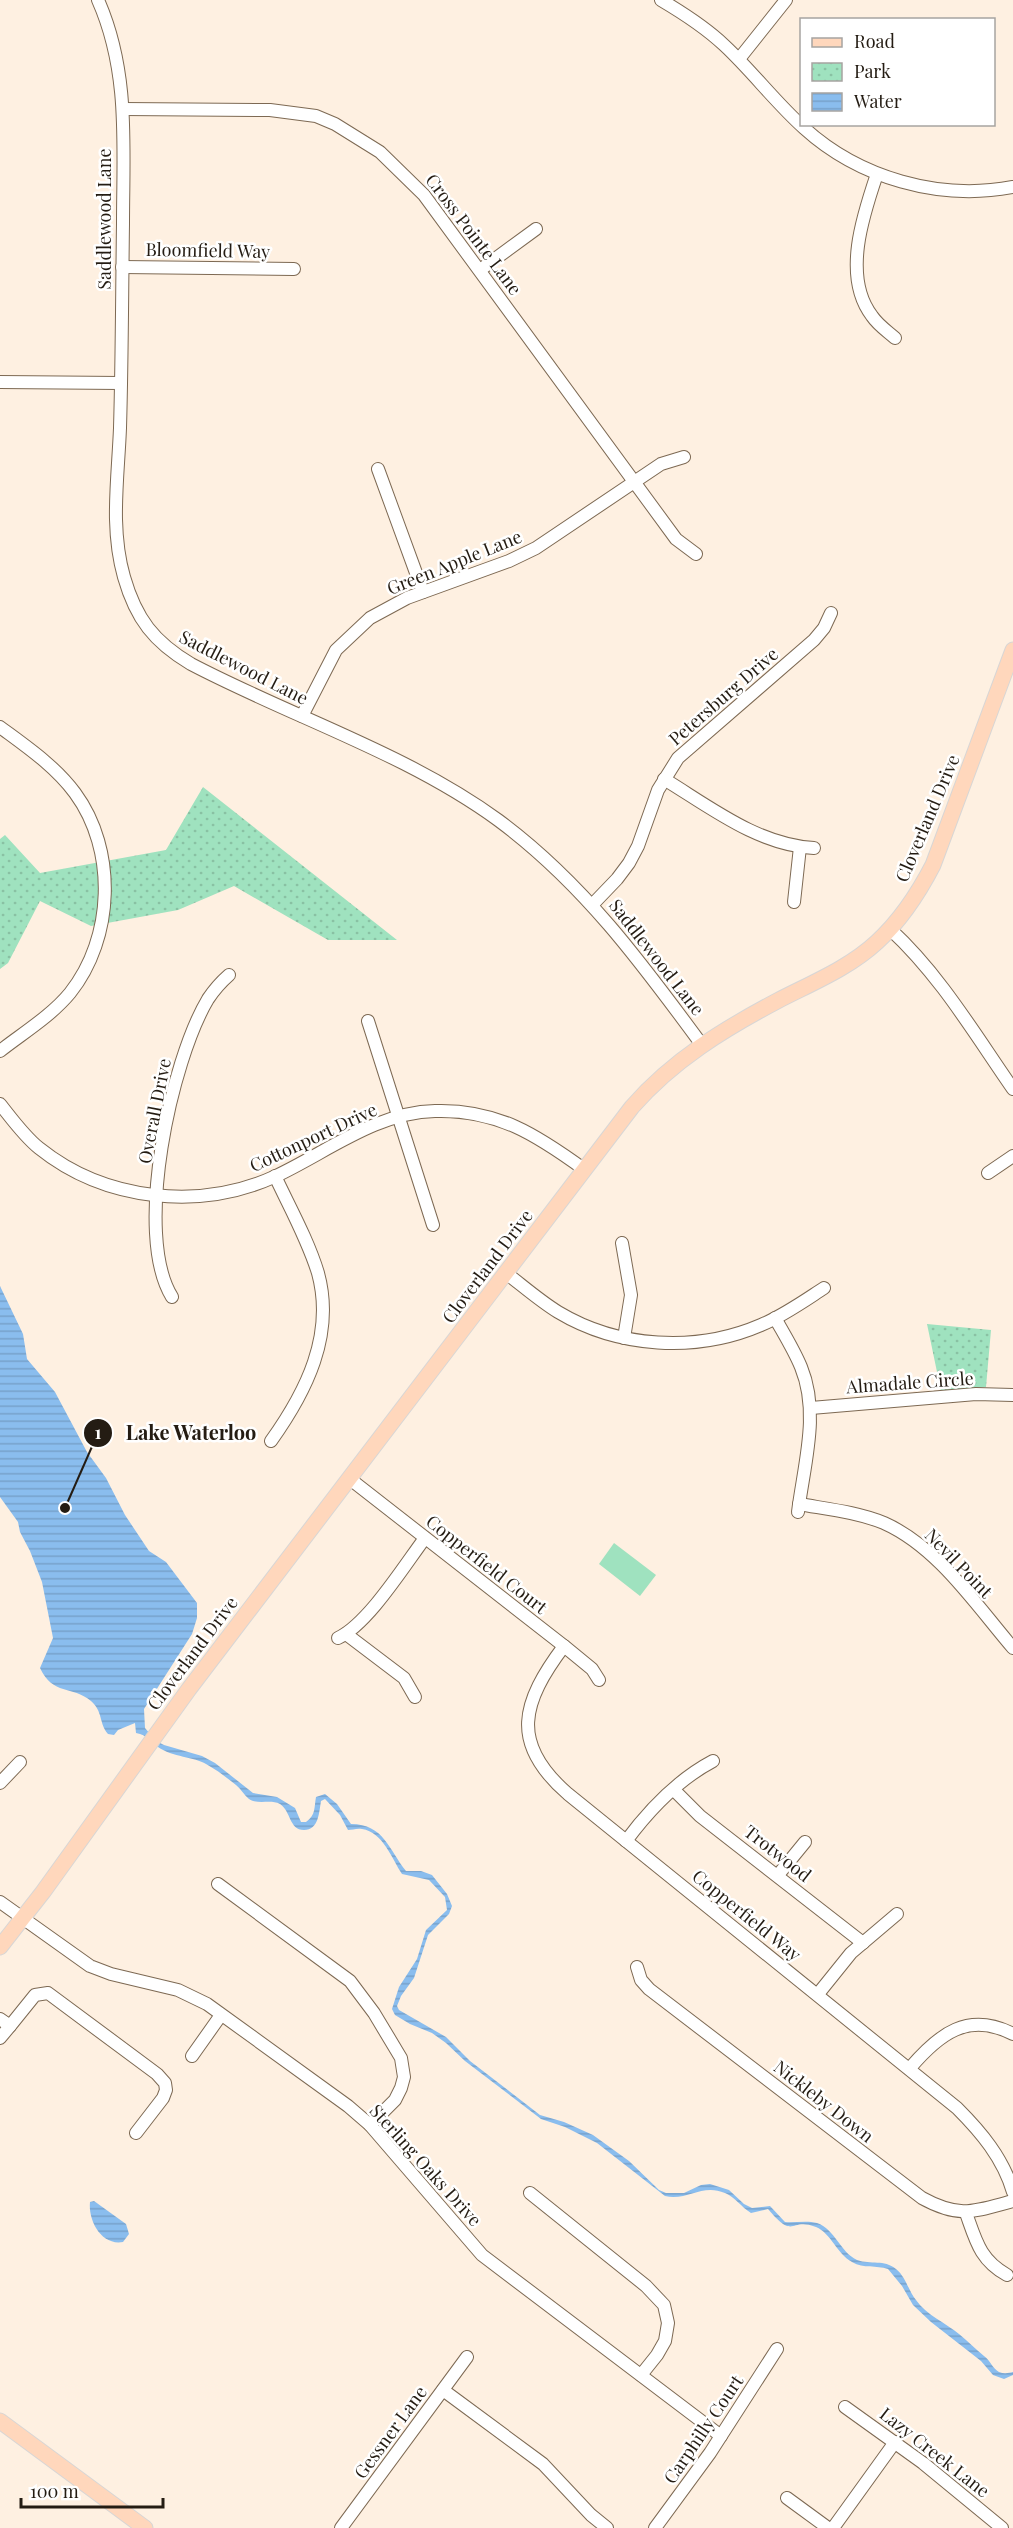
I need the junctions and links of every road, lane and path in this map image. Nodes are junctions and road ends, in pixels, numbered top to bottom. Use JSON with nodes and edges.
{"nodes":[{"id":1,"x":98,"y":0,"type":"edge"},
{"id":2,"x":661,"y":0,"type":"edge"},
{"id":3,"x":786,"y":0,"type":"edge"},
{"id":4,"x":739,"y":59,"type":"junction"},
{"id":5,"x":123,"y":109,"type":"junction"},
{"id":6,"x":800,"y":124,"type":"edge"},
{"id":7,"x":802,"y":126,"type":"edge"},
{"id":8,"x":877,"y":174,"type":"junction"},
{"id":9,"x":1013,"y":187,"type":"edge"},
{"id":10,"x":536,"y":229,"type":"dead end"},
{"id":11,"x":122,"y":267,"type":"junction"},
{"id":12,"x":294,"y":269,"type":"dead end"},
{"id":13,"x":480,"y":270,"type":"junction"},
{"id":14,"x":896,"y":338,"type":"dead end"},
{"id":15,"x":0,"y":382,"type":"edge"},
{"id":16,"x":121,"y":383,"type":"junction"},
{"id":17,"x":684,"y":458,"type":"dead end"},
{"id":18,"x":378,"y":469,"type":"dead end"},
{"id":19,"x":634,"y":483,"type":"junction"},
{"id":20,"x":696,"y":554,"type":"dead end"},
{"id":21,"x":423,"y":591,"type":"junction"},
{"id":22,"x":831,"y":613,"type":"dead end"},
{"id":23,"x":1013,"y":650,"type":"edge"},
{"id":24,"x":302,"y":716,"type":"junction"},
{"id":25,"x":0,"y":727,"type":"edge"},
{"id":26,"x":664,"y":779,"type":"junction"},
{"id":27,"x":800,"y":847,"type":"junction"},
{"id":28,"x":814,"y":848,"type":"dead end"},
{"id":29,"x":794,"y":902,"type":"dead end"},
{"id":30,"x":593,"y":904,"type":"junction"},
{"id":31,"x":890,"y":929,"type":"junction"},
{"id":32,"x":229,"y":975,"type":"dead end"},
{"id":33,"x":368,"y":1021,"type":"dead end"},
{"id":34,"x":702,"y":1045,"type":"junction"},
{"id":35,"x":0,"y":1051,"type":"edge"},
{"id":36,"x":1013,"y":1089,"type":"edge"},
{"id":37,"x":0,"y":1104,"type":"edge"},
{"id":38,"x":398,"y":1117,"type":"junction"},
{"id":39,"x":1013,"y":1156,"type":"edge"},
{"id":40,"x":585,"y":1170,"type":"junction"},
{"id":41,"x":988,"y":1173,"type":"dead end"},
{"id":42,"x":275,"y":1176,"type":"junction"},
{"id":43,"x":156,"y":1195,"type":"junction"},
{"id":44,"x":434,"y":1225,"type":"dead end"},
{"id":45,"x":622,"y":1243,"type":"dead end"},
{"id":46,"x":506,"y":1274,"type":"junction"},
{"id":47,"x":824,"y":1288,"type":"dead end"},
{"id":48,"x":172,"y":1297,"type":"dead end"},
{"id":49,"x":775,"y":1318,"type":"junction"},
{"id":50,"x":624,"y":1338,"type":"junction"},
{"id":51,"x":1013,"y":1395,"type":"edge"},
{"id":52,"x":811,"y":1408,"type":"junction"},
{"id":53,"x":271,"y":1441,"type":"dead end"},
{"id":54,"x":350,"y":1479,"type":"junction"},
{"id":55,"x":425,"y":1538,"type":"junction"},
{"id":56,"x":564,"y":1646,"type":"junction"},
{"id":57,"x":1013,"y":1648,"type":"edge"},
{"id":58,"x":599,"y":1680,"type":"dead end"},
{"id":59,"x":415,"y":1697,"type":"dead end"},
{"id":60,"x":713,"y":1761,"type":"dead end"},
{"id":61,"x":20,"y":1762,"type":"dead end"},
{"id":62,"x":0,"y":1782,"type":"edge"},
{"id":63,"x":674,"y":1790,"type":"junction"},
{"id":64,"x":626,"y":1841,"type":"junction"},
{"id":65,"x":806,"y":1842,"type":"dead end"},
{"id":66,"x":778,"y":1875,"type":"junction"},
{"id":67,"x":218,"y":1884,"type":"dead end"},
{"id":68,"x":0,"y":1902,"type":"edge"},
{"id":69,"x":897,"y":1914,"type":"dead end"},
{"id":70,"x":22,"y":1918,"type":"junction"},
{"id":71,"x":863,"y":1943,"type":"junction"},
{"id":72,"x":0,"y":1947,"type":"edge"},
{"id":73,"x":637,"y":1967,"type":"dead end"},
{"id":74,"x":818,"y":1994,"type":"junction"},
{"id":75,"x":221,"y":2014,"type":"junction"},
{"id":76,"x":5,"y":2023,"type":"edge"},
{"id":77,"x":1013,"y":2034,"type":"edge"},
{"id":78,"x":0,"y":2038,"type":"edge"},
{"id":79,"x":192,"y":2056,"type":"dead end"},
{"id":80,"x":910,"y":2068,"type":"junction"},
{"id":81,"x":370,"y":2125,"type":"junction"},
{"id":82,"x":136,"y":2133,"type":"dead end"},
{"id":83,"x":1013,"y":2192,"type":"edge"},
{"id":84,"x":530,"y":2193,"type":"dead end"},
{"id":85,"x":1013,"y":2201,"type":"edge"},
{"id":86,"x":966,"y":2213,"type":"junction"},
{"id":87,"x":1007,"y":2275,"type":"dead end"},
{"id":88,"x":777,"y":2349,"type":"dead end"},
{"id":89,"x":467,"y":2357,"type":"dead end"},
{"id":90,"x":641,"y":2376,"type":"junction"},
{"id":91,"x":443,"y":2390,"type":"junction"},
{"id":92,"x":846,"y":2407,"type":"dead end"},
{"id":93,"x":0,"y":2421,"type":"edge"},
{"id":94,"x":721,"y":2436,"type":"junction"},
{"id":95,"x":895,"y":2442,"type":"junction"},
{"id":96,"x":787,"y":2498,"type":"dead end"},
{"id":97,"x":145,"y":2528,"type":"edge"},
{"id":98,"x":341,"y":2528,"type":"edge"},
{"id":99,"x":607,"y":2528,"type":"edge"},
{"id":100,"x":656,"y":2528,"type":"edge"},
{"id":101,"x":828,"y":2528,"type":"edge"},
{"id":102,"x":833,"y":2528,"type":"edge"},
{"id":103,"x":1002,"y":2528,"type":"edge"}],
"edges":[{"from":1,"to":5,"type":"street","name":"Saddlewood Lane"},
{"from":2,"to":4,"type":"street"},
{"from":3,"to":4,"type":"street"},
{"from":4,"to":6,"type":"street"},
{"from":5,"to":11,"type":"street","name":"Saddlewood Lane"},
{"from":5,"to":13,"type":"street","name":"Cross Pointe Lane"},
{"from":7,"to":8,"type":"street"},
{"from":8,"to":9,"type":"street"},
{"from":8,"to":14,"type":"street"},
{"from":10,"to":13,"type":"street"},
{"from":11,"to":12,"type":"street","name":"Bloomfield Way"},
{"from":11,"to":16,"type":"street","name":"Saddlewood Lane"},
{"from":13,"to":19,"type":"street","name":"Cross Pointe Lane"},
{"from":15,"to":16,"type":"street"},
{"from":16,"to":24,"type":"street","name":"Saddlewood Lane"},
{"from":17,"to":19,"type":"street","name":"Green Apple Lane"},
{"from":18,"to":21,"type":"street"},
{"from":19,"to":20,"type":"street","name":"Cross Pointe Lane"},
{"from":19,"to":21,"type":"street","name":"Green Apple Lane"},
{"from":21,"to":24,"type":"street","name":"Green Apple Lane"},
{"from":22,"to":26,"type":"street","name":"Petersburg Drive"},
{"from":23,"to":31,"type":"main road","name":"Cloverland Drive"},
{"from":24,"to":30,"type":"street","name":"Saddlewood Lane"},
{"from":25,"to":35,"type":"street"},
{"from":26,"to":27,"type":"street"},
{"from":26,"to":30,"type":"street","name":"Petersburg Drive"},
{"from":27,"to":28,"type":"street"},
{"from":27,"to":29,"type":"street"},
{"from":30,"to":34,"type":"street","name":"Saddlewood Lane"},
{"from":31,"to":34,"type":"main road","name":"Cloverland Drive"},
{"from":31,"to":36,"type":"street"},
{"from":32,"to":43,"type":"street","name":"Overall Drive"},
{"from":33,"to":38,"type":"street"},
{"from":34,"to":40,"type":"main road","name":"Cloverland Drive"},
{"from":37,"to":43,"type":"street","name":"Cottonport Drive"},
{"from":38,"to":40,"type":"street","name":"Cottonport Drive"},
{"from":38,"to":42,"type":"street","name":"Cottonport Drive"},
{"from":38,"to":44,"type":"street"},
{"from":39,"to":41,"type":"street"},
{"from":40,"to":46,"type":"main road","name":"Cloverland Drive"},
{"from":42,"to":43,"type":"street","name":"Cottonport Drive"},
{"from":42,"to":53,"type":"street"},
{"from":43,"to":48,"type":"street","name":"Overall Drive"},
{"from":45,"to":50,"type":"street"},
{"from":46,"to":50,"type":"street"},
{"from":46,"to":54,"type":"main road","name":"Cloverland Drive"},
{"from":47,"to":49,"type":"street"},
{"from":49,"to":50,"type":"street"},
{"from":49,"to":52,"type":"street"},
{"from":51,"to":52,"type":"street","name":"Almadale Circle"},
{"from":52,"to":57,"type":"street","name":"Nevil Point"},
{"from":54,"to":55,"type":"street","name":"Copperfield Court"},
{"from":54,"to":70,"type":"main road","name":"Cloverland Drive"},
{"from":55,"to":56,"type":"street","name":"Copperfield Court"},
{"from":55,"to":59,"type":"street"},
{"from":56,"to":58,"type":"street","name":"Copperfield Court"},
{"from":56,"to":64,"type":"street","name":"Copperfield Way"},
{"from":60,"to":63,"type":"street"},
{"from":61,"to":62,"type":"street"},
{"from":63,"to":64,"type":"street"},
{"from":63,"to":66,"type":"street","name":"Trotwood"},
{"from":64,"to":74,"type":"street","name":"Copperfield Way"},
{"from":65,"to":66,"type":"street"},
{"from":66,"to":71,"type":"street","name":"Trotwood"},
{"from":67,"to":81,"type":"street"},
{"from":68,"to":70,"type":"street","name":"Sterling Oaks Drive"},
{"from":69,"to":71,"type":"street"},
{"from":70,"to":72,"type":"main road","name":"Cloverland Drive"},
{"from":70,"to":75,"type":"street","name":"Sterling Oaks Drive"},
{"from":71,"to":74,"type":"street"},
{"from":73,"to":86,"type":"street","name":"Nickleby Down"},
{"from":74,"to":80,"type":"street","name":"Copperfield Way"},
{"from":75,"to":79,"type":"street"},
{"from":75,"to":81,"type":"street","name":"Sterling Oaks Drive"},
{"from":76,"to":78,"type":"street"},
{"from":76,"to":82,"type":"street"},
{"from":77,"to":80,"type":"street"},
{"from":80,"to":83,"type":"street","name":"Copperfield Way"},
{"from":81,"to":90,"type":"street","name":"Sterling Oaks Drive"},
{"from":84,"to":90,"type":"street"},
{"from":85,"to":86,"type":"street","name":"Nickleby Down"},
{"from":86,"to":87,"type":"street"},
{"from":88,"to":94,"type":"street","name":"Carphilly Court"},
{"from":89,"to":91,"type":"street","name":"Gessner Lane"},
{"from":90,"to":94,"type":"street","name":"Sterling Oaks Drive"},
{"from":91,"to":98,"type":"street","name":"Gessner Lane"},
{"from":91,"to":99,"type":"street"},
{"from":92,"to":95,"type":"street","name":"Lazy Creek Lane"},
{"from":93,"to":97,"type":"main road"},
{"from":94,"to":100,"type":"street","name":"Carphilly Court"},
{"from":95,"to":102,"type":"street"},
{"from":95,"to":103,"type":"street","name":"Lazy Creek Lane"},
{"from":96,"to":101,"type":"street"}]}
